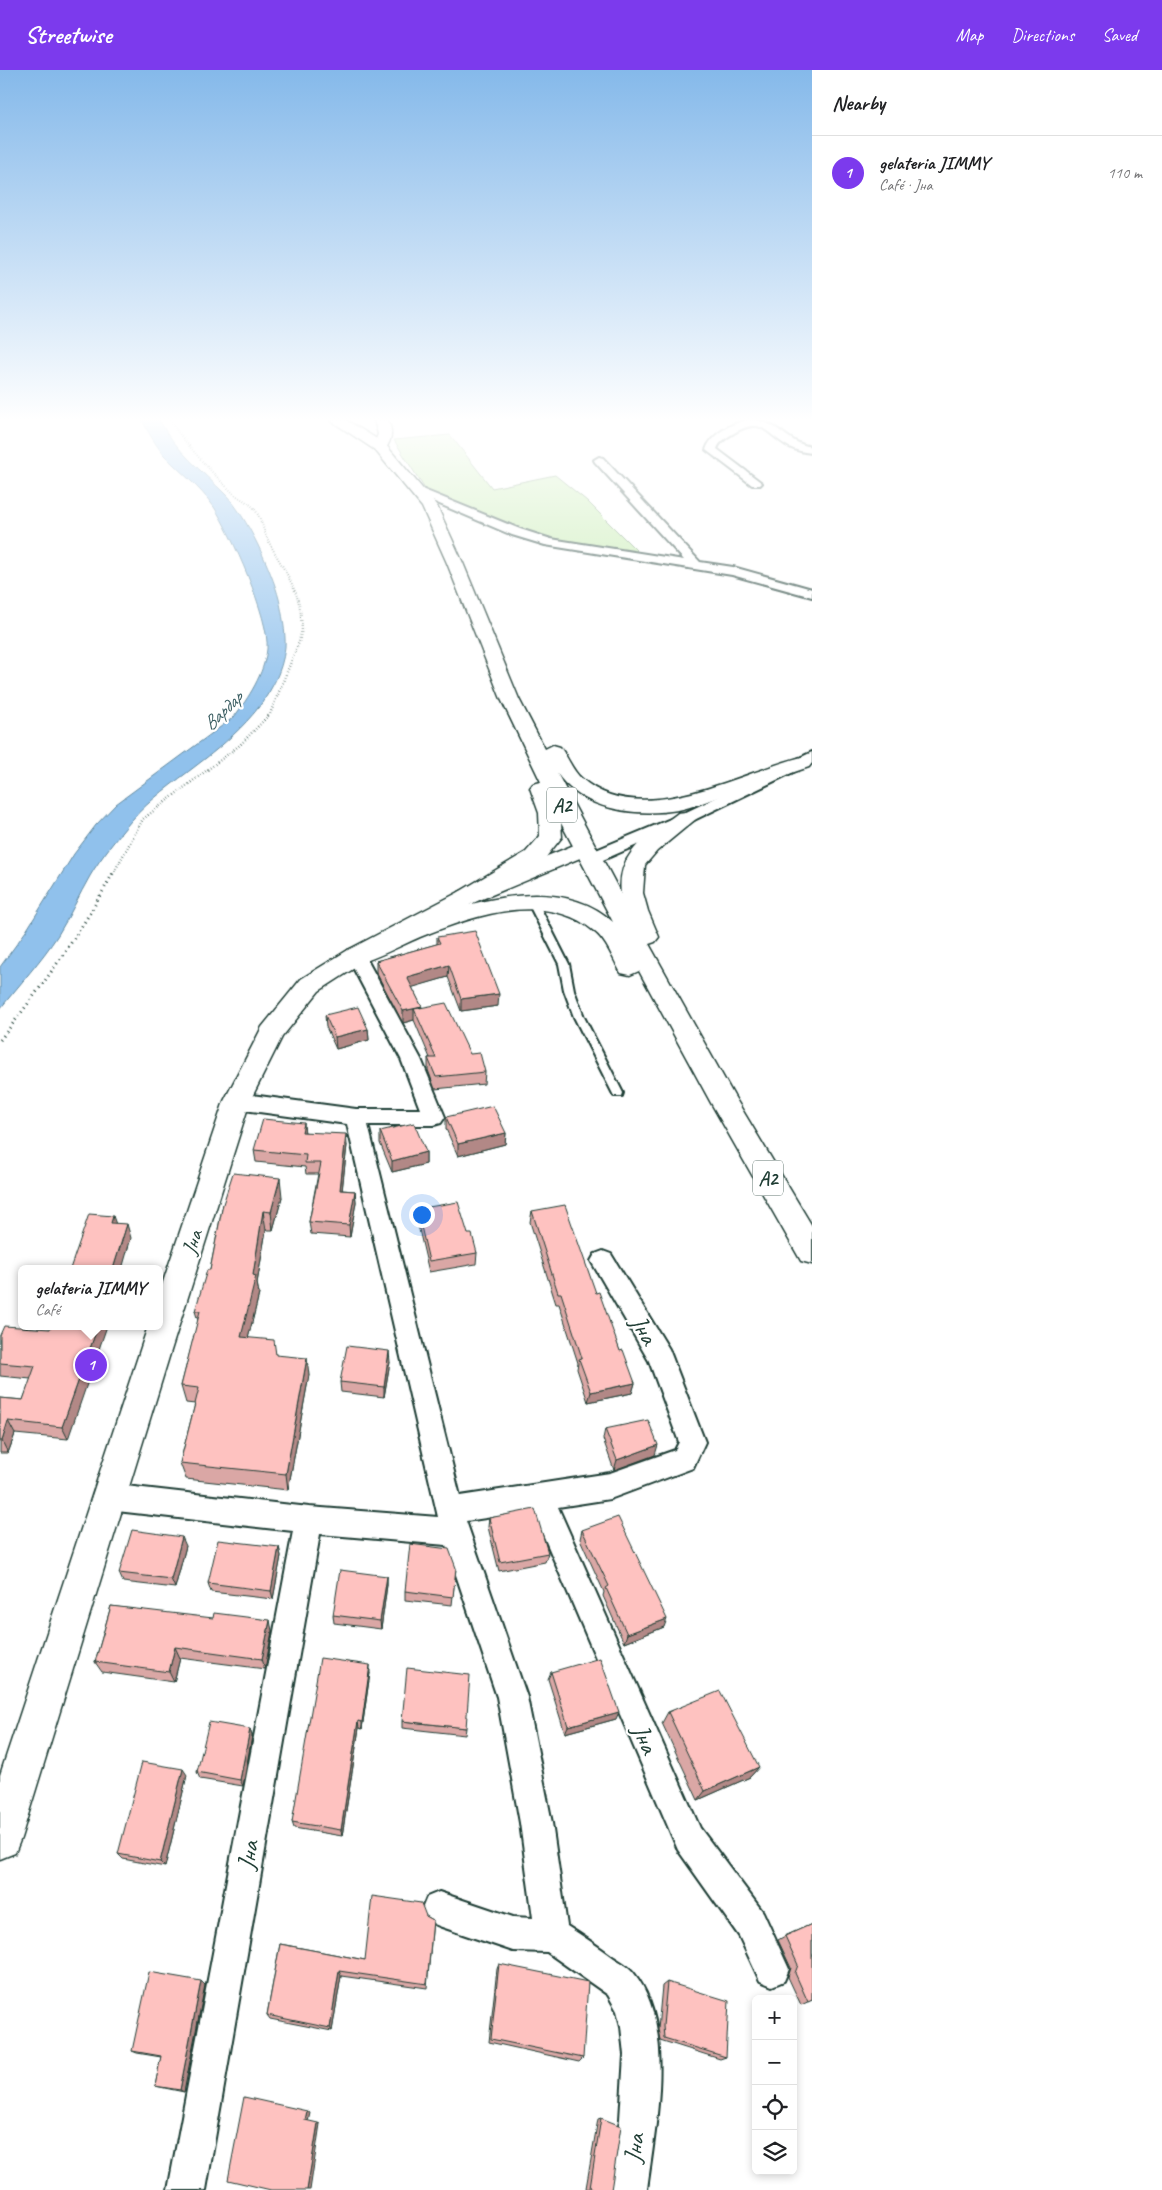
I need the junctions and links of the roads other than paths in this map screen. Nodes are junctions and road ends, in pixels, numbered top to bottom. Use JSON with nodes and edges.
{"nodes":[{"id":1,"x":435,"y":519,"type":"edge"},
{"id":2,"x":486,"y":519,"type":"edge"},
{"id":3,"x":653,"y":519,"type":"edge"},
{"id":4,"x":695,"y":564,"type":"junction"},
{"id":5,"x":812,"y":593,"type":"edge"},
{"id":6,"x":484,"y":636,"type":"junction"},
{"id":7,"x":510,"y":699,"type":"junction"},
{"id":8,"x":807,"y":760,"type":"edge"},
{"id":9,"x":686,"y":818,"type":"junction"},
{"id":10,"x":587,"y":854,"type":"junction"},
{"id":11,"x":467,"y":898,"type":"junction"},
{"id":12,"x":532,"y":901,"type":"junction"},
{"id":13,"x":422,"y":923,"type":"junction"},
{"id":14,"x":356,"y":956,"type":"junction"},
{"id":15,"x":618,"y":1092,"type":"dead end"},
{"id":16,"x":237,"y":1101,"type":"junction"},
{"id":17,"x":724,"y":1103,"type":"junction"},
{"id":18,"x":356,"y":1117,"type":"junction"},
{"id":19,"x":812,"y":1252,"type":"edge"},
{"id":20,"x":603,"y":1261,"type":"dead end"},
{"id":21,"x":108,"y":1496,"type":"junction"},
{"id":22,"x":540,"y":1497,"type":"junction"},
{"id":23,"x":309,"y":1520,"type":"junction"},
{"id":24,"x":452,"y":1521,"type":"junction"},
{"id":25,"x":0,"y":1838,"type":"edge"},
{"id":26,"x":439,"y":1909,"type":"dead end"},
{"id":27,"x":552,"y":1935,"type":"junction"},
{"id":28,"x":772,"y":1968,"type":"dead end"},
{"id":29,"x":187,"y":2190,"type":"edge"},
{"id":30,"x":628,"y":2190,"type":"edge"}],
"edges":[{"from":1,"to":6,"type":"main road","number":"A2"},
{"from":2,"to":4,"type":"street"},
{"from":3,"to":4,"type":"street"},
{"from":4,"to":5,"type":"street"},
{"from":6,"to":7,"type":"main road","number":"A2"},
{"from":6,"to":8,"type":"main road"},
{"from":7,"to":10,"type":"main road","number":"A2"},
{"from":7,"to":11,"type":"main road"},
{"from":8,"to":9,"type":"street"},
{"from":8,"to":10,"type":"street"},
{"from":9,"to":10,"type":"street"},
{"from":9,"to":17,"type":"main road"},
{"from":10,"to":11,"type":"main road"},
{"from":10,"to":13,"type":"main road"},
{"from":10,"to":17,"type":"main road","number":"A2"},
{"from":11,"to":13,"type":"main road"},
{"from":12,"to":14,"type":"main road"},
{"from":12,"to":15,"type":"lane"},
{"from":12,"to":17,"type":"main road"},
{"from":13,"to":14,"type":"main road","name":"Јна"},
{"from":14,"to":16,"type":"main road","name":"Јна"},
{"from":14,"to":18,"type":"street"},
{"from":16,"to":18,"type":"street"},
{"from":16,"to":21,"type":"main road","name":"Јна"},
{"from":17,"to":19,"type":"main road","number":"A2"},
{"from":18,"to":24,"type":"street"},
{"from":20,"to":22,"type":"street","name":"Јна"},
{"from":21,"to":23,"type":"street","name":"Јна"},
{"from":21,"to":25,"type":"main road","name":"Јна"},
{"from":22,"to":24,"type":"street","name":"Јна"},
{"from":22,"to":28,"type":"street","name":"Јна"},
{"from":23,"to":24,"type":"street","name":"Јна"},
{"from":23,"to":29,"type":"street","name":"Јна"},
{"from":24,"to":27,"type":"street"},
{"from":26,"to":27,"type":"street"},
{"from":27,"to":30,"type":"street","name":"Јна"}]}
